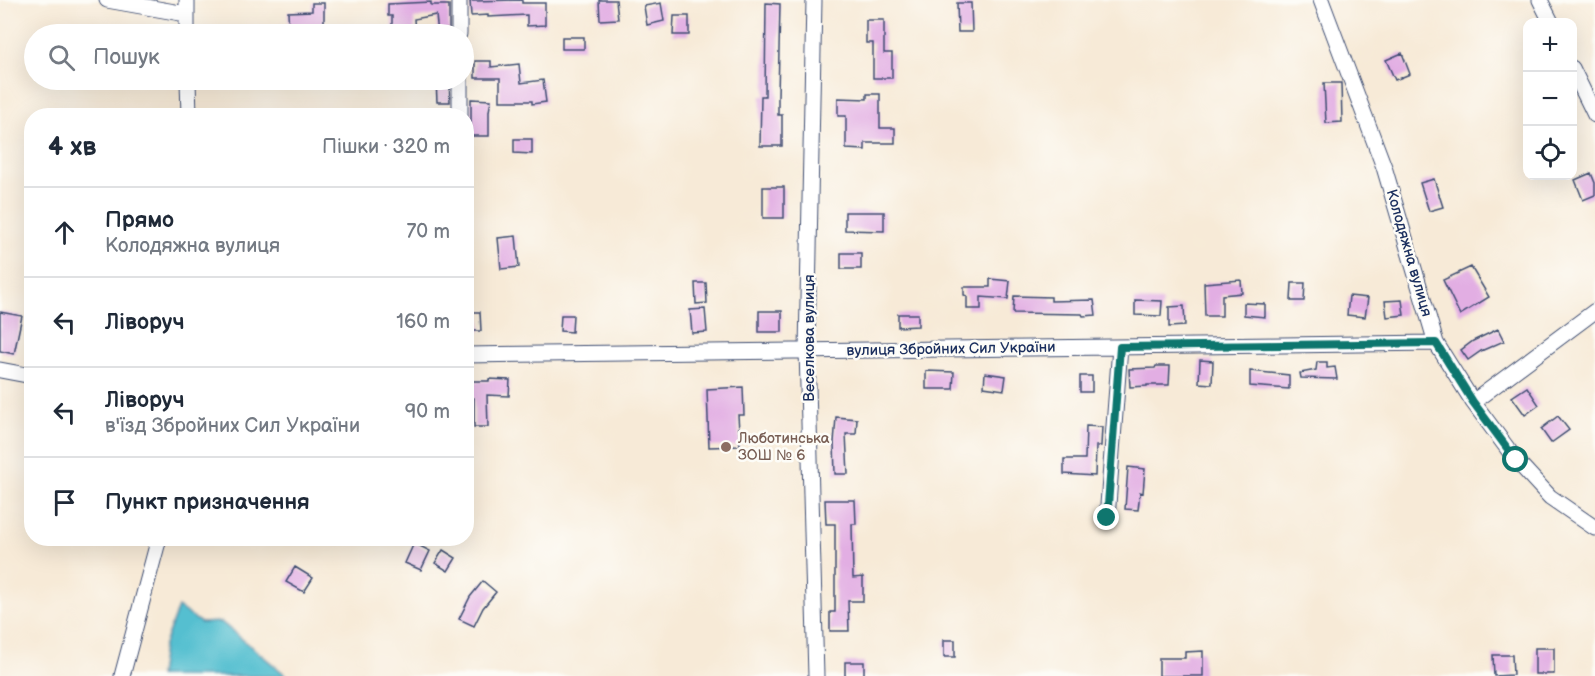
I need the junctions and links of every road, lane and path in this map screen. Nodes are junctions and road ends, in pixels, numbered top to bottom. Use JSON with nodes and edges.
{"nodes":[{"id":1,"x":107,"y":0,"type":"edge"},
{"id":2,"x":459,"y":0,"type":"edge"},
{"id":3,"x":814,"y":0,"type":"edge"},
{"id":4,"x":1321,"y":0,"type":"edge"},
{"id":5,"x":1540,"y":0,"type":"edge"},
{"id":6,"x":187,"y":7,"type":"edge"},
{"id":7,"x":1549,"y":18,"type":"edge"},
{"id":8,"x":187,"y":24,"type":"edge"},
{"id":9,"x":459,"y":24,"type":"edge"},
{"id":10,"x":1574,"y":72,"type":"edge"},
{"id":11,"x":188,"y":90,"type":"edge"},
{"id":12,"x":460,"y":90,"type":"edge"},
{"id":13,"x":189,"y":108,"type":"edge"},
{"id":14,"x":460,"y":108,"type":"edge"},
{"id":15,"x":1595,"y":115,"type":"edge"},
{"id":16,"x":1595,"y":311,"type":"edge"},
{"id":17,"x":1436,"y":343,"type":"junction"},
{"id":18,"x":1120,"y":347,"type":"junction"},
{"id":19,"x":807,"y":350,"type":"junction"},
{"id":20,"x":474,"y":355,"type":"edge"},
{"id":21,"x":0,"y":370,"type":"edge"},
{"id":22,"x":24,"y":374,"type":"edge"},
{"id":23,"x":1473,"y":402,"type":"junction"},
{"id":24,"x":1107,"y":518,"type":"dead end"},
{"id":25,"x":1595,"y":528,"type":"edge"},
{"id":26,"x":157,"y":546,"type":"edge"},
{"id":27,"x":122,"y":676,"type":"edge"},
{"id":28,"x":816,"y":676,"type":"edge"}],
"edges":[{"from":1,"to":6,"type":"street"},
{"from":2,"to":9,"type":"street"},
{"from":3,"to":19,"type":"street","name":"Веселкова вулиця"},
{"from":4,"to":17,"type":"street","name":"Колодяжна вулиця"},
{"from":5,"to":7,"type":"street"},
{"from":6,"to":8,"type":"street"},
{"from":10,"to":15,"type":"street"},
{"from":11,"to":13,"type":"street"},
{"from":12,"to":14,"type":"street"},
{"from":16,"to":23,"type":"street"},
{"from":17,"to":18,"type":"street","name":"вулиця Збройних Сил України"},
{"from":17,"to":23,"type":"street","name":"Колодяжна вулиця"},
{"from":18,"to":19,"type":"street","name":"вулиця Збройних Сил України"},
{"from":18,"to":24,"type":"street"},
{"from":19,"to":20,"type":"street","name":"вулиця Збройних Сил України"},
{"from":19,"to":28,"type":"street","name":"Веселкова вулиця"},
{"from":21,"to":22,"type":"street"},
{"from":23,"to":25,"type":"street","name":"Колодяжна вулиця"},
{"from":26,"to":27,"type":"street"}]}
